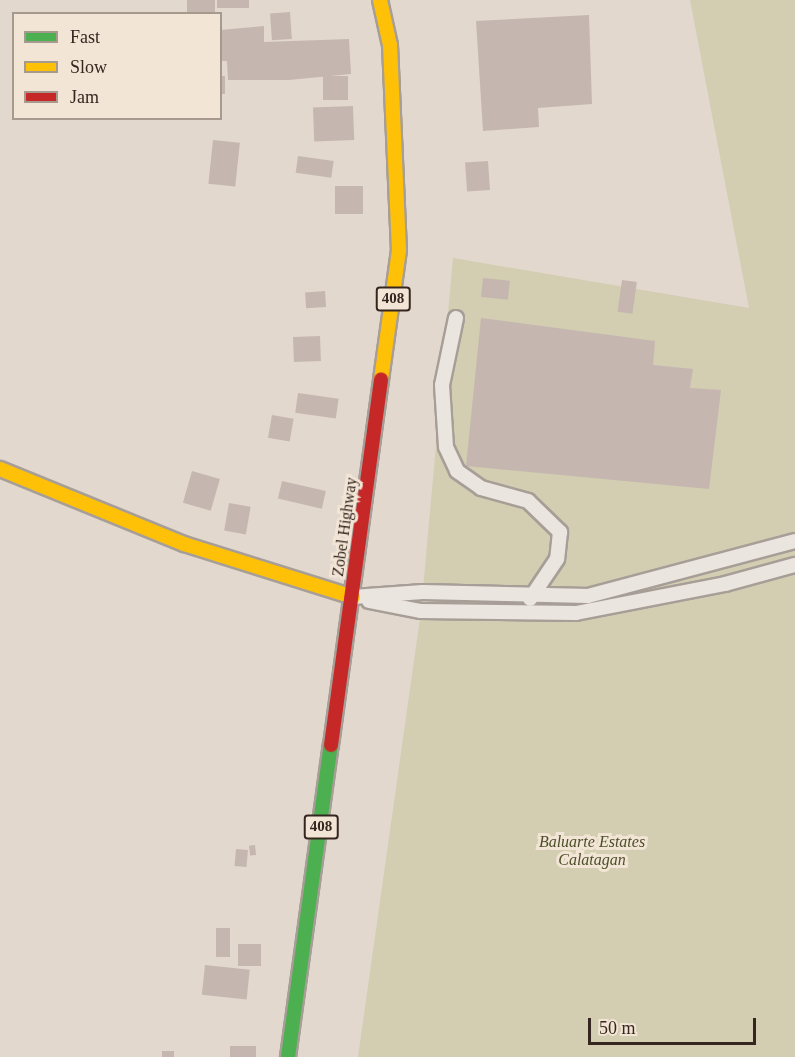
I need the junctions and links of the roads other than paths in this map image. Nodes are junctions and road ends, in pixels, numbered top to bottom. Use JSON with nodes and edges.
{"nodes":[{"id":1,"x":380,"y":0,"type":"edge"},
{"id":2,"x":456,"y":318,"type":"dead end"},
{"id":3,"x":0,"y":469,"type":"edge"},
{"id":4,"x":795,"y":541,"type":"edge"},
{"id":5,"x":795,"y":565,"type":"edge"},
{"id":6,"x":465,"y":594,"type":"junction"},
{"id":7,"x":534,"y":595,"type":"junction"},
{"id":8,"x":353,"y":597,"type":"junction"},
{"id":9,"x":466,"y":611,"type":"junction"},
{"id":10,"x":518,"y":612,"type":"junction"},
{"id":11,"x":288,"y":1057,"type":"edge"}],
"edges":[{"from":1,"to":8,"type":"main road","name":"Zobel Highway","number":"408"},
{"from":2,"to":7,"type":"lane"},
{"from":3,"to":8,"type":"main road"},
{"from":4,"to":7,"type":"lane"},
{"from":5,"to":10,"type":"lane"},
{"from":6,"to":7,"type":"lane"},
{"from":6,"to":8,"type":"lane"},
{"from":6,"to":9,"type":"lane"},
{"from":7,"to":10,"type":"lane"},
{"from":8,"to":9,"type":"lane"},
{"from":8,"to":11,"type":"main road","name":"Zobel Highway","number":"408"},
{"from":9,"to":10,"type":"lane"}]}
